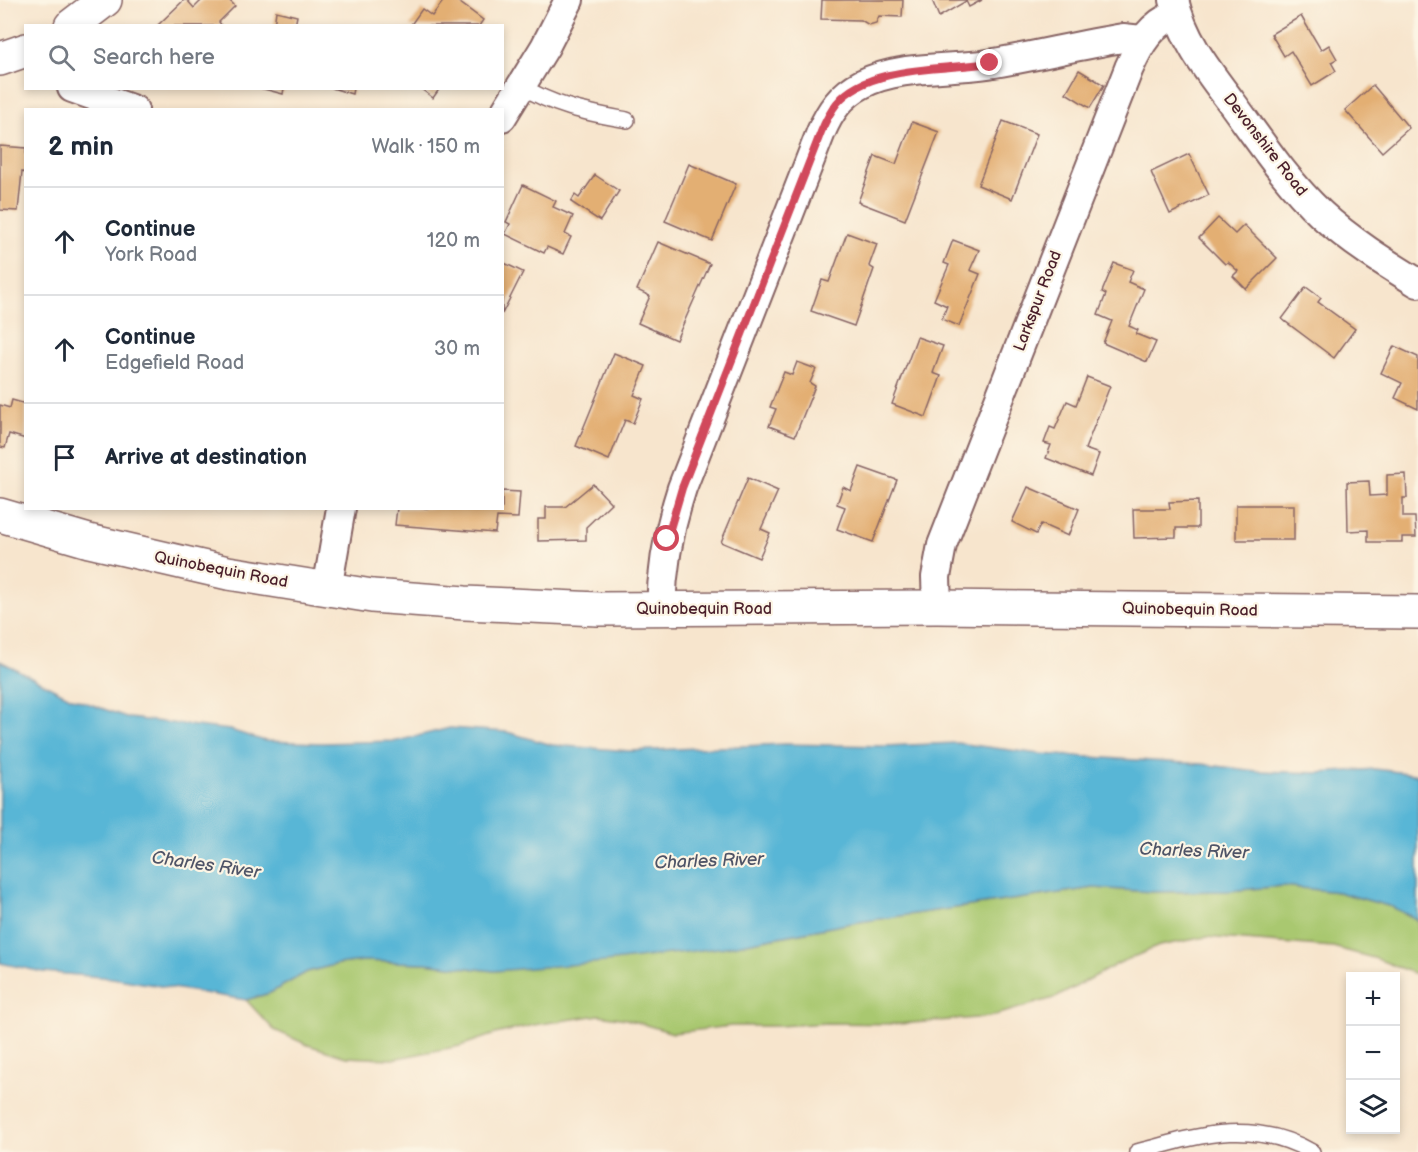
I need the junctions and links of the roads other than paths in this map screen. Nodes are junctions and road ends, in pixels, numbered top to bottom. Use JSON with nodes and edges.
{"nodes":[{"id":1,"x":105,"y":0,"type":"edge"},
{"id":2,"x":569,"y":0,"type":"edge"},
{"id":3,"x":1176,"y":7,"type":"edge"},
{"id":4,"x":74,"y":24,"type":"edge"},
{"id":5,"x":1142,"y":40,"type":"junction"},
{"id":6,"x":522,"y":86,"type":"junction"},
{"id":7,"x":78,"y":90,"type":"edge"},
{"id":8,"x":128,"y":108,"type":"edge"},
{"id":9,"x":504,"y":114,"type":"edge"},
{"id":10,"x":627,"y":120,"type":"dead end"},
{"id":11,"x":1418,"y":283,"type":"edge"},
{"id":12,"x":341,"y":510,"type":"edge"},
{"id":13,"x":0,"y":515,"type":"edge"},
{"id":14,"x":327,"y":590,"type":"junction"},
{"id":15,"x":937,"y":608,"type":"junction"},
{"id":16,"x":661,"y":609,"type":"junction"},
{"id":17,"x":1418,"y":612,"type":"edge"},
{"id":18,"x":1137,"y":1152,"type":"edge"},
{"id":19,"x":1312,"y":1152,"type":"edge"}],
"edges":[{"from":1,"to":4,"type":"main road"},
{"from":2,"to":6,"type":"street"},
{"from":3,"to":5,"type":"street","name":"Larkspur Road"},
{"from":3,"to":11,"type":"street","name":"Devonshire Road"},
{"from":5,"to":15,"type":"street","name":"Larkspur Road"},
{"from":5,"to":16,"type":"street"},
{"from":6,"to":9,"type":"street"},
{"from":6,"to":10,"type":"lane"},
{"from":7,"to":8,"type":"street"},
{"from":12,"to":14,"type":"street"},
{"from":13,"to":14,"type":"main road","name":"Quinobequin Road"},
{"from":14,"to":16,"type":"main road","name":"Quinobequin Road"},
{"from":15,"to":16,"type":"main road","name":"Quinobequin Road"},
{"from":15,"to":17,"type":"main road","name":"Quinobequin Road"},
{"from":18,"to":19,"type":"lane"}]}
